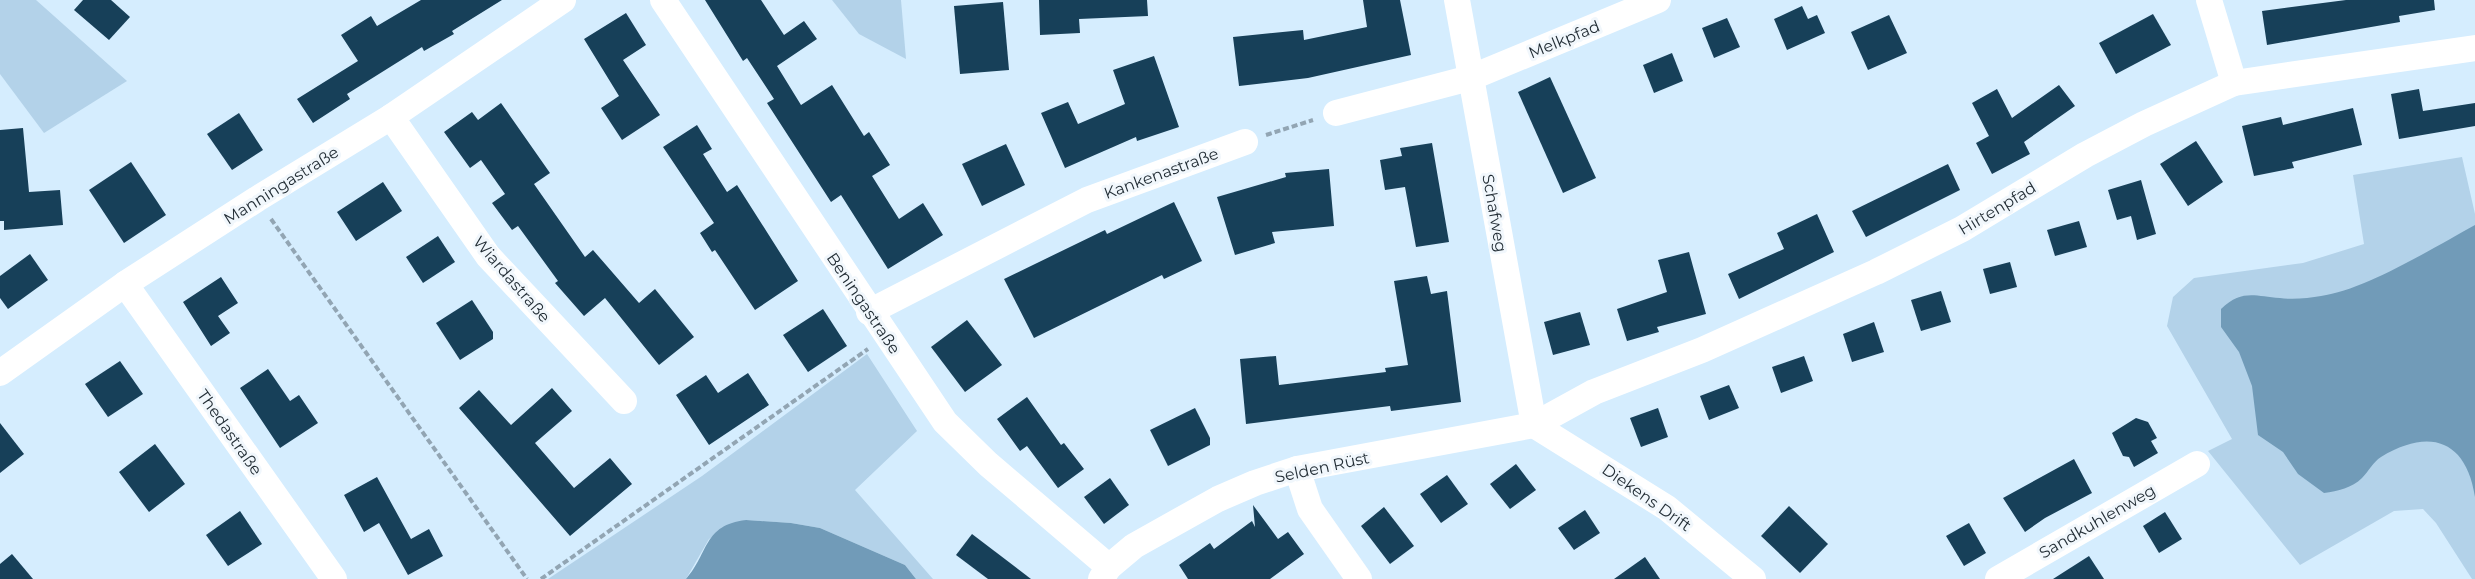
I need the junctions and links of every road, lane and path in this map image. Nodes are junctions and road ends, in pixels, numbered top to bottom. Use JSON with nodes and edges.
{"nodes":[{"id":1,"x":563,"y":0,"type":"edge"},
{"id":2,"x":663,"y":0,"type":"edge"},
{"id":3,"x":1457,"y":0,"type":"edge"},
{"id":4,"x":1658,"y":0,"type":"edge"},
{"id":5,"x":2209,"y":0,"type":"edge"},
{"id":6,"x":2475,"y":48,"type":"edge"},
{"id":7,"x":1470,"y":78,"type":"junction"},
{"id":8,"x":2234,"y":83,"type":"junction"},
{"id":9,"x":1336,"y":113,"type":"joint"},
{"id":10,"x":391,"y":117,"type":"junction"},
{"id":11,"x":1245,"y":142,"type":"joint"},
{"id":12,"x":257,"y":198,"type":"junction"},
{"id":13,"x":125,"y":284,"type":"junction"},
{"id":14,"x":869,"y":312,"type":"junction"},
{"id":15,"x":886,"y":336,"type":"junction"},
{"id":16,"x":0,"y":373,"type":"edge"},
{"id":17,"x":624,"y":401,"type":"dead end"},
{"id":18,"x":1534,"y":425,"type":"junction"},
{"id":19,"x":2197,"y":464,"type":"dead end"},
{"id":20,"x":1297,"y":469,"type":"junction"},
{"id":21,"x":1105,"y":573,"type":"edge"},
{"id":22,"x":334,"y":579,"type":"edge"},
{"id":23,"x":527,"y":579,"type":"edge"},
{"id":24,"x":541,"y":579,"type":"edge"},
{"id":25,"x":1359,"y":579,"type":"edge"},
{"id":26,"x":1753,"y":579,"type":"edge"},
{"id":27,"x":1998,"y":579,"type":"edge"}],
"edges":[{"from":1,"to":10,"type":"street","name":"Manningastraße"},
{"from":2,"to":14,"type":"street","name":"Beningastraße"},
{"from":3,"to":7,"type":"street","name":"Schafweg"},
{"from":4,"to":7,"type":"street","name":"Melkpfad"},
{"from":5,"to":8,"type":"street"},
{"from":6,"to":8,"type":"street","name":"Hirtenpfad"},
{"from":7,"to":9,"type":"street"},
{"from":7,"to":18,"type":"street","name":"Schafweg"},
{"from":8,"to":18,"type":"street","name":"Hirtenpfad"},
{"from":9,"to":11,"type":"path"},
{"from":10,"to":12,"type":"street","name":"Manningastraße"},
{"from":10,"to":17,"type":"street","name":"Wiardastraße"},
{"from":11,"to":14,"type":"street","name":"Kankenastraße"},
{"from":12,"to":13,"type":"street","name":"Manningastraße"},
{"from":12,"to":23,"type":"path"},
{"from":13,"to":16,"type":"street","name":"Manningastraße"},
{"from":13,"to":22,"type":"street","name":"Thedastraße"},
{"from":14,"to":15,"type":"street","name":"Beningastraße"},
{"from":15,"to":21,"type":"street","name":"Beningastraße"},
{"from":15,"to":24,"type":"path"},
{"from":18,"to":20,"type":"street","name":"Selden Rüst"},
{"from":18,"to":26,"type":"street","name":"Diekens Drift"},
{"from":19,"to":27,"type":"street","name":"Sandkuhlenweg"},
{"from":20,"to":21,"type":"street","name":"Selden Rüst"},
{"from":20,"to":25,"type":"street"}]}
